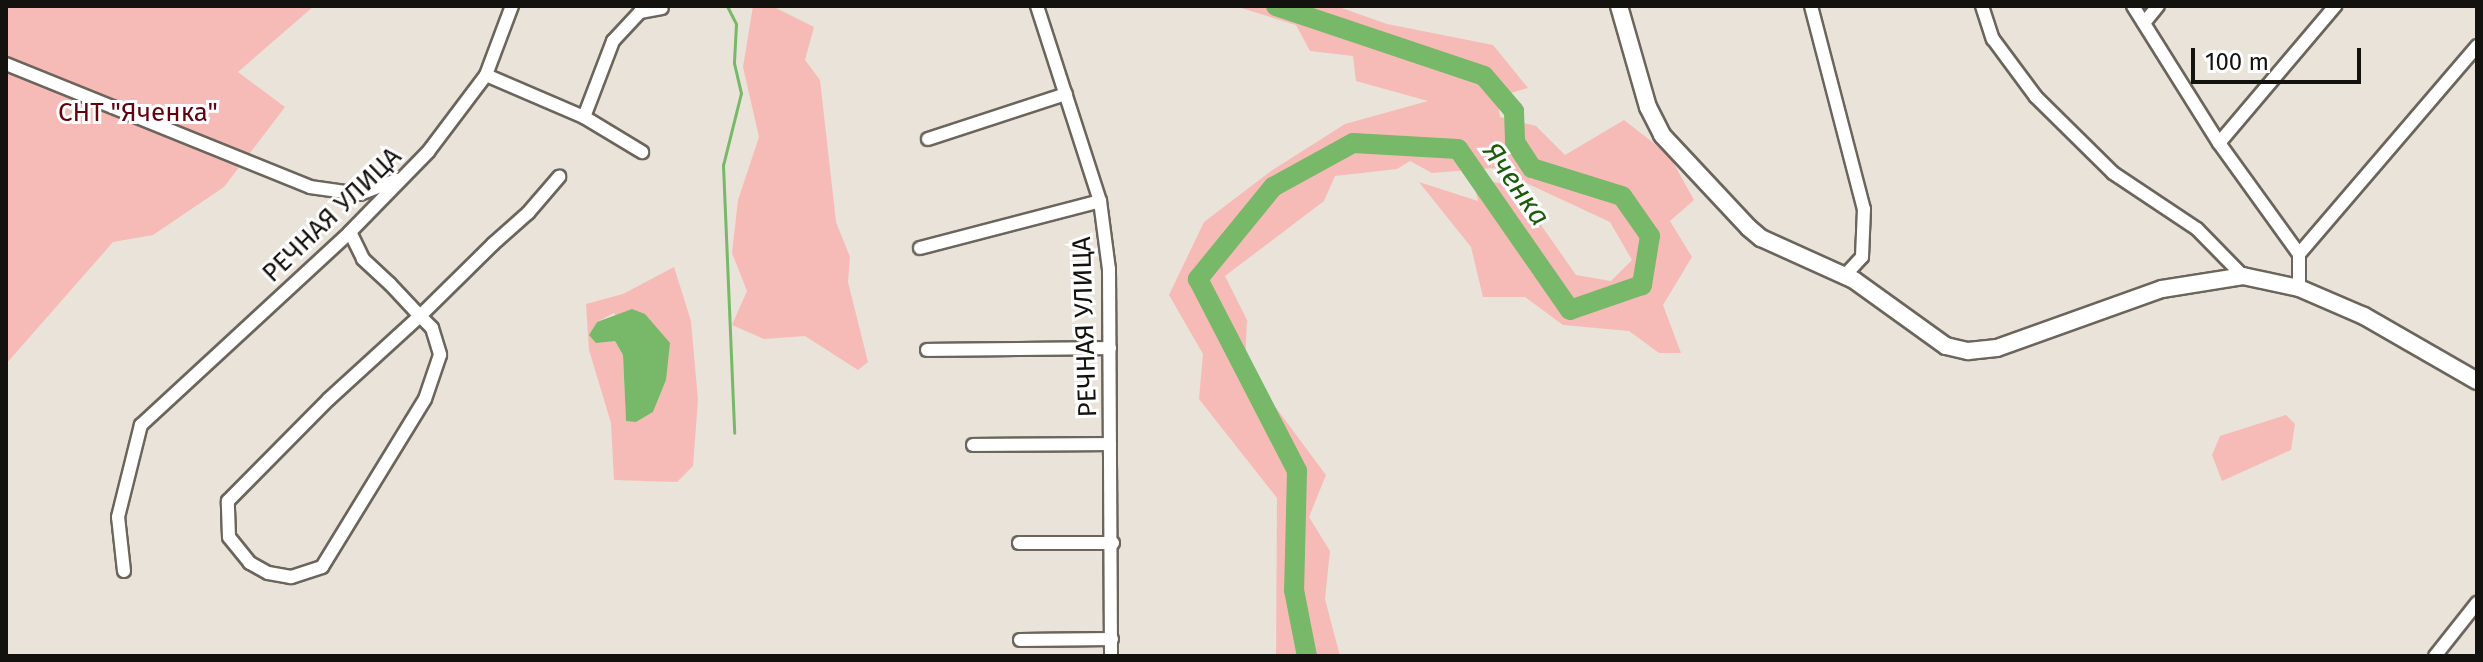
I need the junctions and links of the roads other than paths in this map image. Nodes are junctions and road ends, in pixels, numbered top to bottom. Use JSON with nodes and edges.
{"nodes":[{"id":1,"x":512,"y":6,"type":"edge"},
{"id":2,"x":1037,"y":6,"type":"edge"},
{"id":3,"x":1619,"y":6,"type":"edge"},
{"id":4,"x":1811,"y":6,"type":"edge"},
{"id":5,"x":1982,"y":6,"type":"edge"},
{"id":6,"x":2133,"y":6,"type":"edge"},
{"id":7,"x":2158,"y":6,"type":"edge"},
{"id":8,"x":2335,"y":6,"type":"edge"},
{"id":9,"x":662,"y":8,"type":"edge"},
{"id":10,"x":2144,"y":23,"type":"junction"},
{"id":11,"x":2477,"y":46,"type":"edge"},
{"id":12,"x":6,"y":64,"type":"edge"},
{"id":13,"x":486,"y":75,"type":"junction"},
{"id":14,"x":1066,"y":94,"type":"junction"},
{"id":15,"x":584,"y":117,"type":"junction"},
{"id":16,"x":928,"y":139,"type":"dead end"},
{"id":17,"x":2219,"y":143,"type":"junction"},
{"id":18,"x":642,"y":152,"type":"dead end"},
{"id":19,"x":559,"y":177,"type":"dead end"},
{"id":20,"x":404,"y":178,"type":"junction"},
{"id":21,"x":1100,"y":201,"type":"junction"},
{"id":22,"x":350,"y":232,"type":"junction"},
{"id":23,"x":920,"y":248,"type":"dead end"},
{"id":24,"x":2299,"y":254,"type":"junction"},
{"id":25,"x":1845,"y":275,"type":"junction"},
{"id":26,"x":2243,"y":276,"type":"junction"},
{"id":27,"x":2299,"y":288,"type":"junction"},
{"id":28,"x":420,"y":316,"type":"junction"},
{"id":29,"x":1110,"y":348,"type":"junction"},
{"id":30,"x":927,"y":350,"type":"dead end"},
{"id":31,"x":2477,"y":381,"type":"edge"},
{"id":32,"x":1110,"y":444,"type":"junction"},
{"id":33,"x":973,"y":445,"type":"dead end"},
{"id":34,"x":1019,"y":543,"type":"dead end"},
{"id":35,"x":1113,"y":543,"type":"junction"},
{"id":36,"x":124,"y":571,"type":"dead end"},
{"id":37,"x":2477,"y":603,"type":"edge"},
{"id":38,"x":1112,"y":639,"type":"junction"},
{"id":39,"x":1020,"y":640,"type":"dead end"},
{"id":40,"x":1111,"y":656,"type":"edge"},
{"id":41,"x":2435,"y":656,"type":"edge"}],
"edges":[{"from":1,"to":13,"type":"street","name":"РЕЧНАЯ УЛИЦА"},
{"from":2,"to":14,"type":"street","name":"РЕЧНАЯ УЛИЦА"},
{"from":3,"to":25,"type":"street"},
{"from":4,"to":25,"type":"street"},
{"from":5,"to":26,"type":"street"},
{"from":6,"to":10,"type":"street"},
{"from":7,"to":10,"type":"street"},
{"from":8,"to":17,"type":"street"},
{"from":9,"to":15,"type":"street"},
{"from":10,"to":17,"type":"street"},
{"from":11,"to":24,"type":"street"},
{"from":12,"to":20,"type":"street"},
{"from":13,"to":15,"type":"street"},
{"from":13,"to":20,"type":"street","name":"РЕЧНАЯ УЛИЦА"},
{"from":14,"to":16,"type":"street"},
{"from":14,"to":21,"type":"street","name":"РЕЧНАЯ УЛИЦА"},
{"from":15,"to":18,"type":"street"},
{"from":17,"to":24,"type":"street"},
{"from":19,"to":28,"type":"street"},
{"from":20,"to":22,"type":"street","name":"РЕЧНАЯ УЛИЦА"},
{"from":21,"to":23,"type":"street"},
{"from":21,"to":29,"type":"street","name":"РЕЧНАЯ УЛИЦА"},
{"from":22,"to":28,"type":"street"},
{"from":22,"to":36,"type":"street","name":"РЕЧНАЯ УЛИЦА"},
{"from":24,"to":27,"type":"street"},
{"from":25,"to":26,"type":"street"},
{"from":26,"to":27,"type":"street"},
{"from":27,"to":31,"type":"street"},
{"from":28,"to":28,"type":"street"},
{"from":29,"to":30,"type":"street"},
{"from":29,"to":32,"type":"street","name":"РЕЧНАЯ УЛИЦА"},
{"from":32,"to":33,"type":"street"},
{"from":32,"to":35,"type":"street","name":"РЕЧНАЯ УЛИЦА"},
{"from":34,"to":35,"type":"street"},
{"from":35,"to":38,"type":"street","name":"РЕЧНАЯ УЛИЦА"},
{"from":37,"to":41,"type":"street"},
{"from":38,"to":39,"type":"street"},
{"from":38,"to":40,"type":"street","name":"РЕЧНАЯ УЛИЦА"}]}
